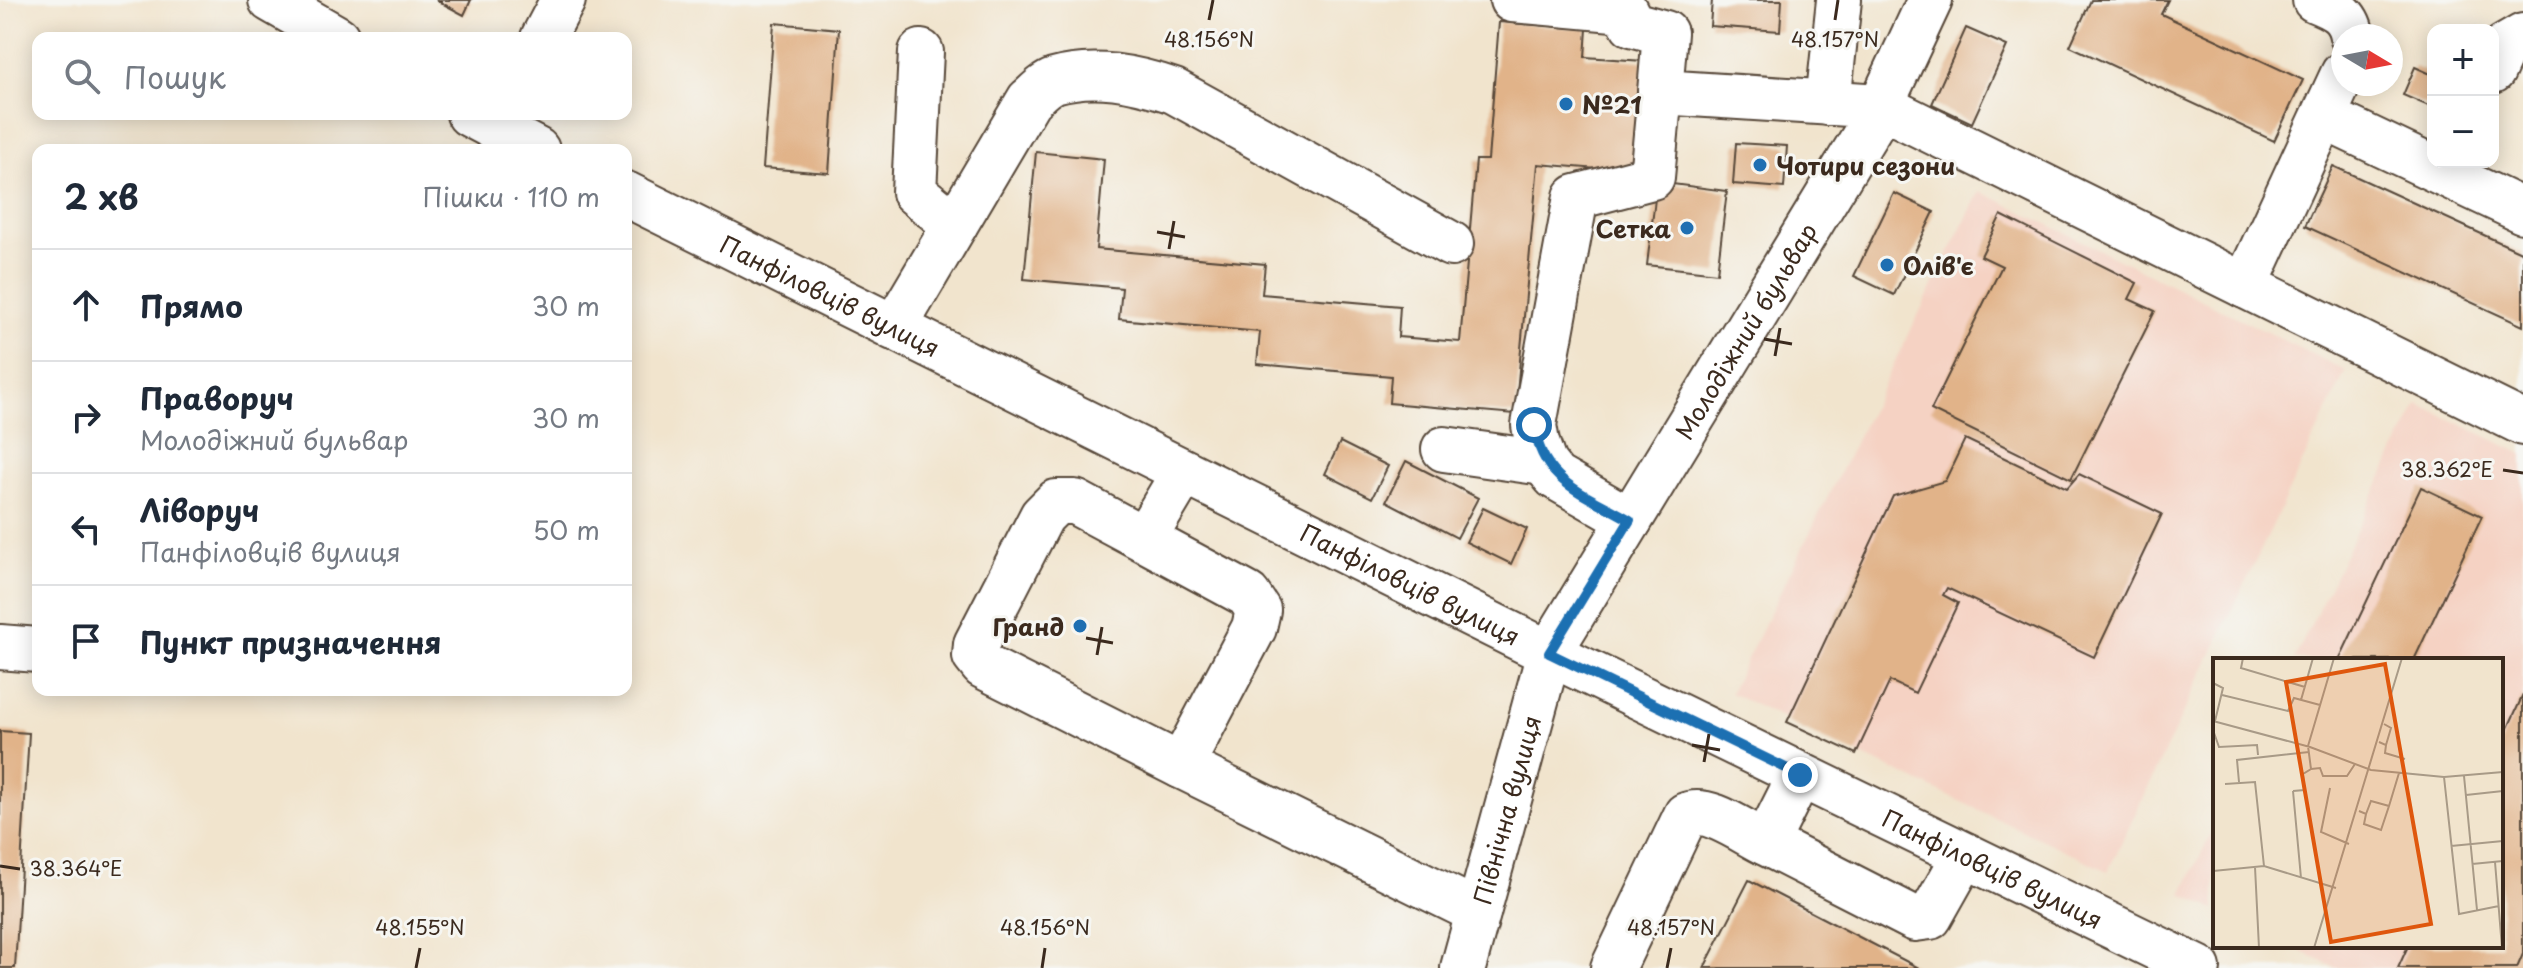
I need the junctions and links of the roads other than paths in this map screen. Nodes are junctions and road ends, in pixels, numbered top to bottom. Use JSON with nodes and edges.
{"nodes":[{"id":1,"x":271,"y":0,"type":"edge"},
{"id":2,"x":563,"y":0,"type":"edge"},
{"id":3,"x":1512,"y":0,"type":"edge"},
{"id":4,"x":1839,"y":0,"type":"edge"},
{"id":5,"x":1930,"y":0,"type":"edge"},
{"id":6,"x":2315,"y":0,"type":"edge"},
{"id":7,"x":2350,"y":24,"type":"edge"},
{"id":8,"x":327,"y":32,"type":"edge"},
{"id":9,"x":546,"y":32,"type":"edge"},
{"id":10,"x":2523,"y":36,"type":"edge"},
{"id":11,"x":921,"y":52,"type":"dead end"},
{"id":12,"x":2499,"y":58,"type":"edge"},
{"id":13,"x":1660,"y":92,"type":"junction"},
{"id":14,"x":2333,"y":96,"type":"edge"},
{"id":15,"x":1828,"y":103,"type":"junction"},
{"id":16,"x":1881,"y":106,"type":"junction"},
{"id":17,"x":2324,"y":117,"type":"junction"},
{"id":18,"x":492,"y":120,"type":"edge"},
{"id":19,"x":528,"y":144,"type":"edge"},
{"id":20,"x":2427,"y":159,"type":"edge"},
{"id":21,"x":2450,"y":168,"type":"edge"},
{"id":22,"x":632,"y":197,"type":"edge"},
{"id":23,"x":2523,"y":211,"type":"edge"},
{"id":24,"x":955,"y":225,"type":"junction"},
{"id":25,"x":1451,"y":244,"type":"dead end"},
{"id":26,"x":2245,"y":286,"type":"junction"},
{"id":27,"x":894,"y":328,"type":"junction"},
{"id":28,"x":2523,"y":423,"type":"edge"},
{"id":29,"x":1444,"y":449,"type":"dead end"},
{"id":30,"x":1544,"y":463,"type":"junction"},
{"id":31,"x":1184,"y":472,"type":"junction"},
{"id":32,"x":1630,"y":520,"type":"junction"},
{"id":33,"x":1144,"y":539,"type":"junction"},
{"id":34,"x":0,"y":647,"type":"edge"},
{"id":35,"x":32,"y":650,"type":"edge"},
{"id":36,"x":1549,"y":653,"type":"junction"},
{"id":37,"x":1181,"y":766,"type":"junction"},
{"id":38,"x":1800,"y":775,"type":"junction"},
{"id":39,"x":1766,"y":843,"type":"junction"},
{"id":40,"x":1965,"y":855,"type":"junction"},
{"id":41,"x":1478,"y":912,"type":"junction"},
{"id":42,"x":1463,"y":968,"type":"edge"},
{"id":43,"x":1613,"y":968,"type":"edge"},
{"id":44,"x":2198,"y":968,"type":"edge"}],
"edges":[{"from":1,"to":8,"type":"street"},
{"from":2,"to":9,"type":"street"},
{"from":3,"to":13,"type":"street"},
{"from":4,"to":15,"type":"street"},
{"from":5,"to":16,"type":"street","name":"Молодіжний бульвар"},
{"from":6,"to":7,"type":"street"},
{"from":10,"to":12,"type":"street"},
{"from":11,"to":24,"type":"street"},
{"from":13,"to":15,"type":"street"},
{"from":13,"to":30,"type":"street"},
{"from":14,"to":17,"type":"street"},
{"from":15,"to":16,"type":"street"},
{"from":16,"to":26,"type":"street"},
{"from":16,"to":32,"type":"street","name":"Молодіжний бульвар"},
{"from":17,"to":20,"type":"street"},
{"from":17,"to":26,"type":"street"},
{"from":18,"to":19,"type":"street"},
{"from":21,"to":23,"type":"street"},
{"from":22,"to":27,"type":"street","name":"Панфіловців вулиця"},
{"from":24,"to":25,"type":"street"},
{"from":24,"to":27,"type":"street"},
{"from":26,"to":28,"type":"street"},
{"from":27,"to":31,"type":"street","name":"Панфіловців вулиця"},
{"from":29,"to":30,"type":"street"},
{"from":30,"to":32,"type":"street"},
{"from":31,"to":33,"type":"street"},
{"from":31,"to":36,"type":"street","name":"Панфіловців вулиця"},
{"from":32,"to":36,"type":"street","name":"Молодіжний бульвар"},
{"from":33,"to":37,"type":"street"},
{"from":33,"to":37,"type":"street"},
{"from":34,"to":35,"type":"street"},
{"from":36,"to":38,"type":"street","name":"Панфіловців вулиця"},
{"from":36,"to":41,"type":"street","name":"Північна вулиця"},
{"from":37,"to":41,"type":"street"},
{"from":38,"to":39,"type":"street"},
{"from":38,"to":40,"type":"street","name":"Панфіловців вулиця"},
{"from":39,"to":40,"type":"street"},
{"from":39,"to":43,"type":"street"},
{"from":40,"to":44,"type":"street","name":"Панфіловців вулиця"},
{"from":41,"to":42,"type":"street","name":"Північна вулиця"}]}
